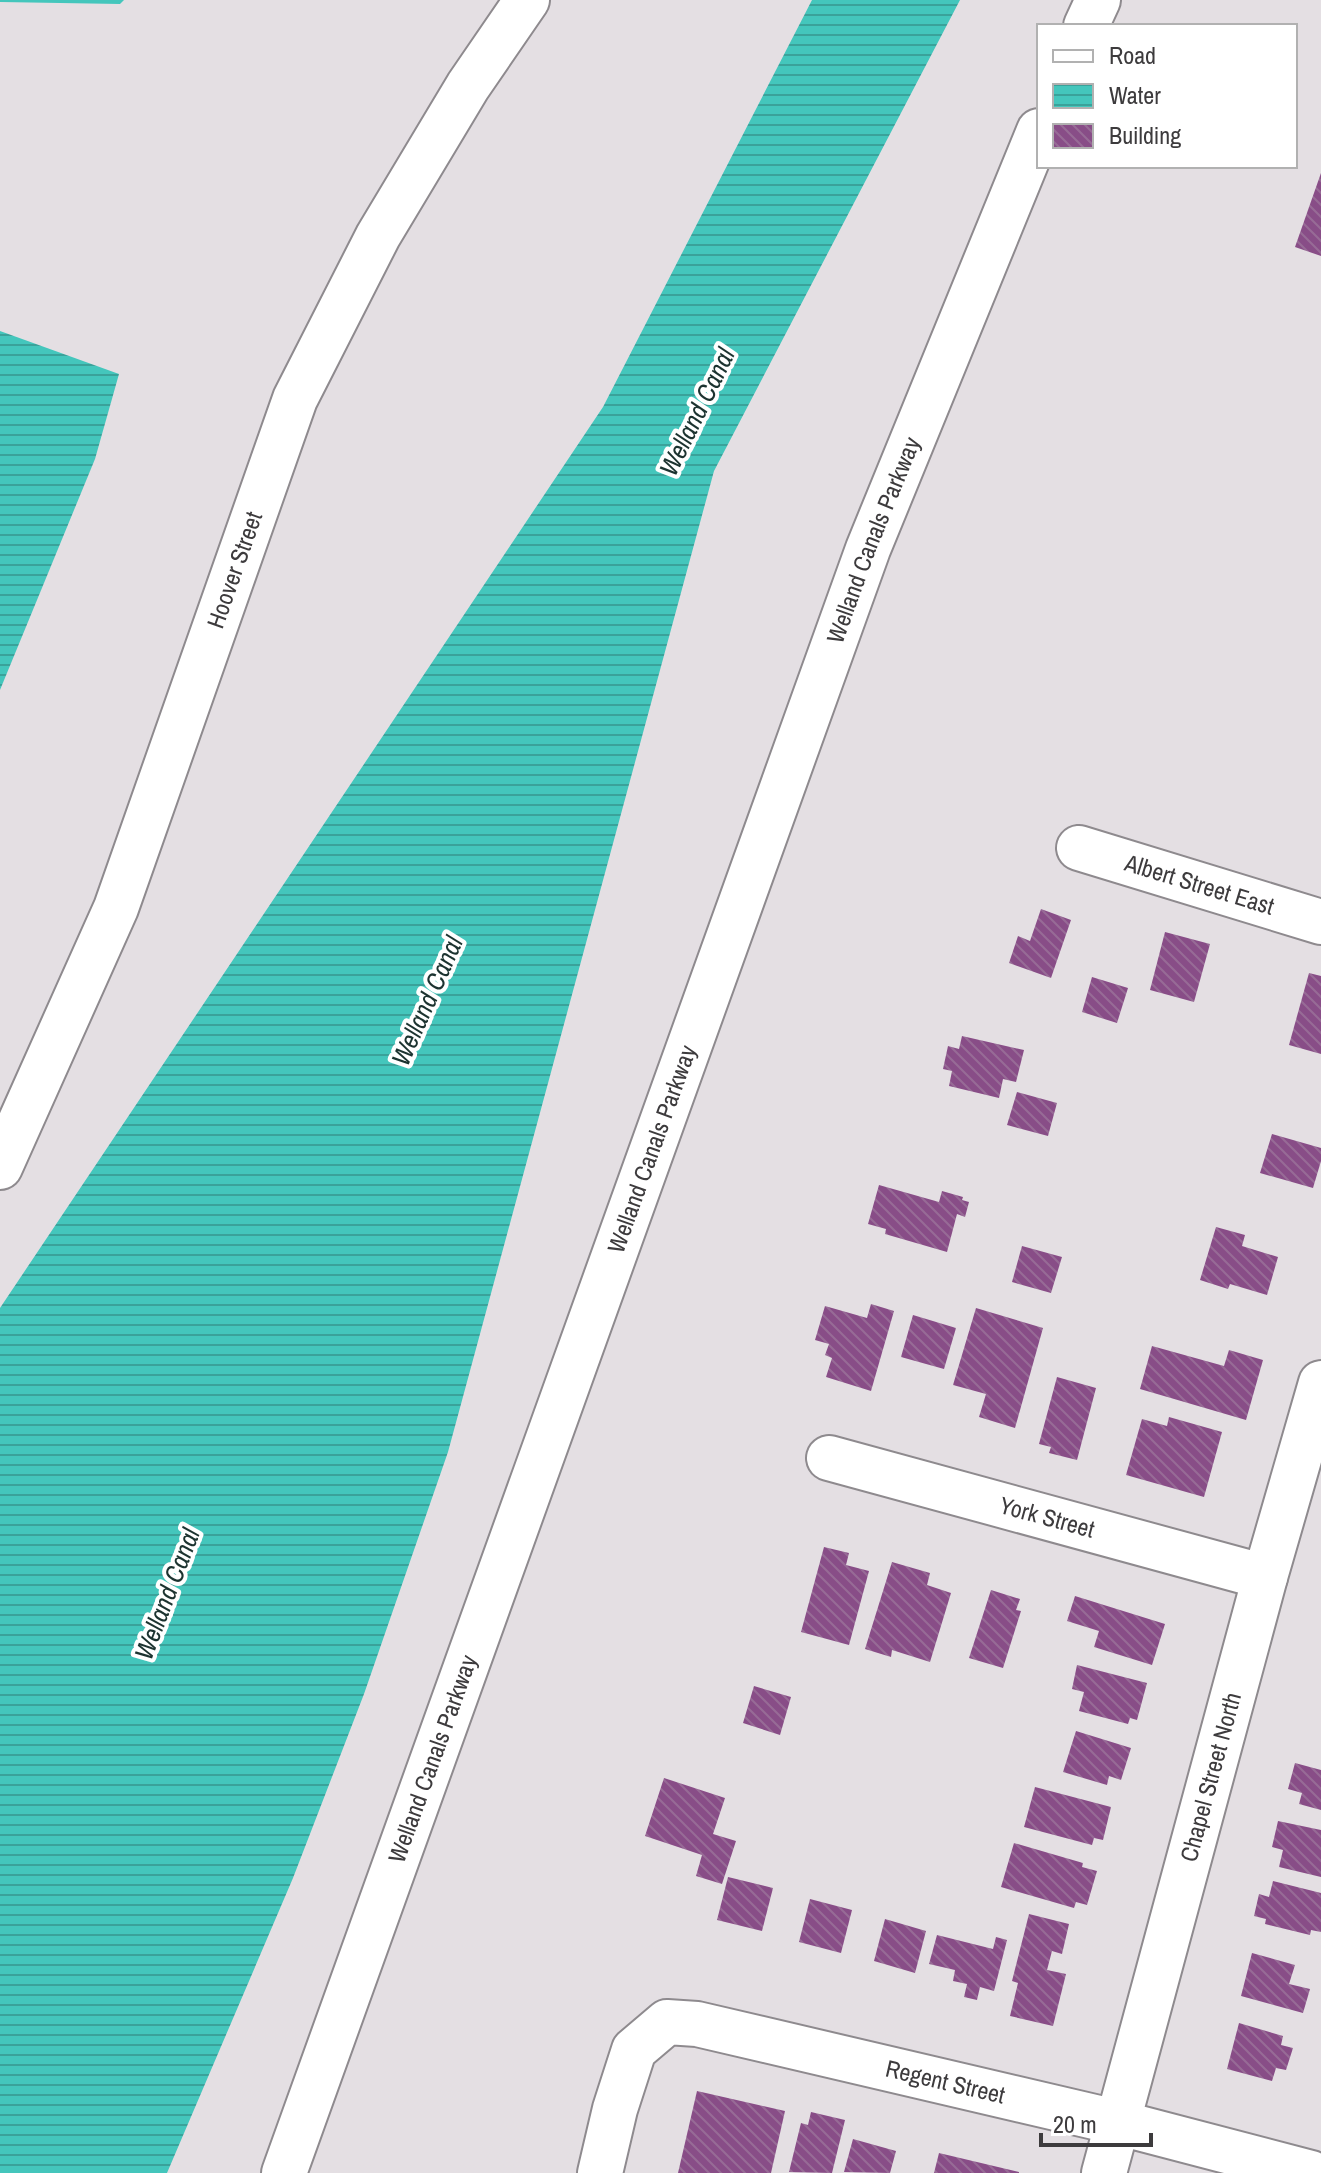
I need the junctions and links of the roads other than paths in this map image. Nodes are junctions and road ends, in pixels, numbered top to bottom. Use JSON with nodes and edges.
{"nodes":[{"id":1,"x":527,"y":0,"type":"edge"},
{"id":2,"x":1098,"y":0,"type":"edge"},
{"id":3,"x":1087,"y":24,"type":"edge"},
{"id":4,"x":1037,"y":136,"type":"edge"},
{"id":5,"x":1079,"y":848,"type":"dead end"},
{"id":6,"x":1321,"y":922,"type":"edge"},
{"id":7,"x":0,"y":1167,"type":"edge"},
{"id":8,"x":1321,"y":1383,"type":"edge"},
{"id":9,"x":1315,"y":1432,"type":"edge"},
{"id":10,"x":829,"y":1458,"type":"dead end"},
{"id":11,"x":1265,"y":1577,"type":"junction"},
{"id":12,"x":1116,"y":2122,"type":"junction"},
{"id":13,"x":284,"y":2173,"type":"edge"},
{"id":14,"x":600,"y":2173,"type":"edge"},
{"id":15,"x":1104,"y":2173,"type":"edge"},
{"id":16,"x":1311,"y":2173,"type":"edge"}],
"edges":[{"from":1,"to":7,"type":"street","name":"Hoover Street"},
{"from":2,"to":3,"type":"street"},
{"from":4,"to":13,"type":"street","name":"Welland Canals Parkway"},
{"from":5,"to":6,"type":"street","name":"Albert Street East"},
{"from":8,"to":9,"type":"street","name":"Chapel Street North"},
{"from":9,"to":11,"type":"street","name":"Chapel Street North"},
{"from":10,"to":11,"type":"street","name":"York Street"},
{"from":11,"to":12,"type":"street","name":"Chapel Street North"},
{"from":12,"to":14,"type":"street","name":"Regent Street"},
{"from":12,"to":15,"type":"street","name":"Chapel Street North"},
{"from":12,"to":16,"type":"street","name":"Regent Street"}]}
